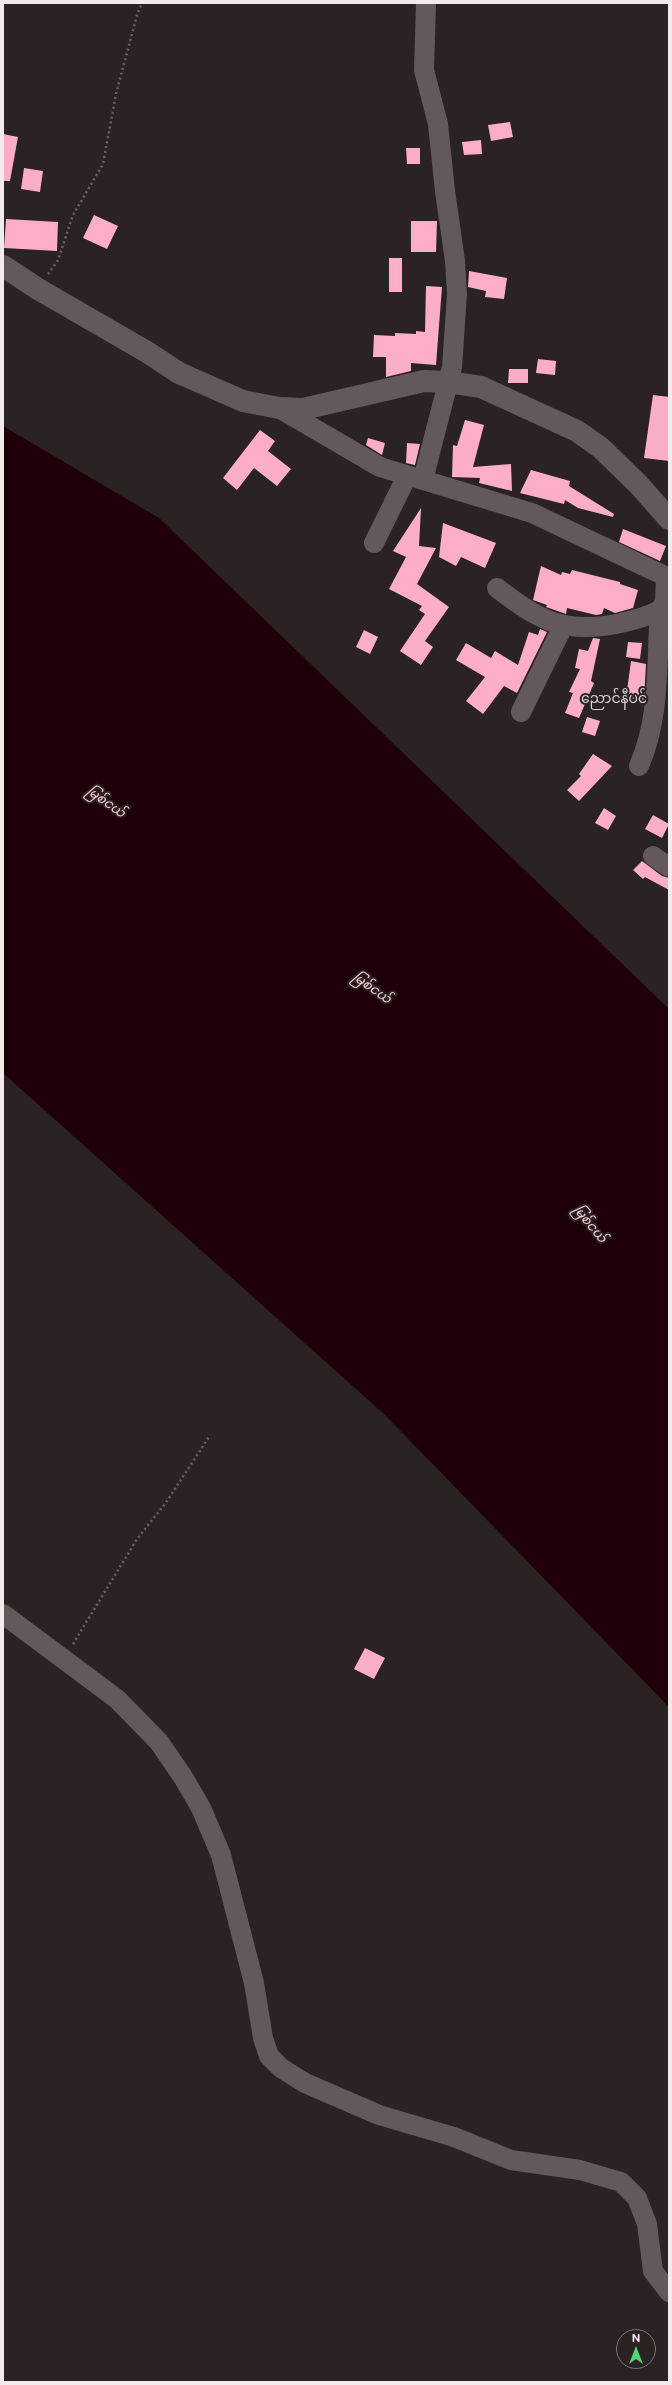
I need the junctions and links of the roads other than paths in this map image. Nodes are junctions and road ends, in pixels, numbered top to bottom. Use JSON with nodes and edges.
{"nodes":[{"id":1,"x":426,"y":3,"type":"edge"},
{"id":2,"x":3,"y":266,"type":"edge"},
{"id":3,"x":448,"y":382,"type":"junction"},
{"id":4,"x":279,"y":408,"type":"junction"},
{"id":5,"x":415,"y":478,"type":"junction"},
{"id":6,"x":669,"y":520,"type":"edge"},
{"id":7,"x":374,"y":543,"type":"dead end"},
{"id":8,"x":667,"y":578,"type":"edge"},
{"id":9,"x":497,"y":588,"type":"dead end"},
{"id":10,"x":660,"y":610,"type":"junction"},
{"id":11,"x":563,"y":626,"type":"junction"},
{"id":12,"x":521,"y":712,"type":"dead end"},
{"id":13,"x":662,"y":712,"type":"edge"},
{"id":14,"x":640,"y":766,"type":"dead end"},
{"id":15,"x":653,"y":856,"type":"dead end"},
{"id":16,"x":669,"y":867,"type":"edge"},
{"id":17,"x":3,"y":1614,"type":"edge"},
{"id":18,"x":669,"y":2292,"type":"edge"}],
"edges":[{"from":1,"to":3,"type":"street"},
{"from":2,"to":4,"type":"street"},
{"from":3,"to":4,"type":"street"},
{"from":3,"to":5,"type":"street"},
{"from":3,"to":6,"type":"street"},
{"from":4,"to":5,"type":"street"},
{"from":5,"to":7,"type":"street"},
{"from":5,"to":8,"type":"street"},
{"from":8,"to":10,"type":"street"},
{"from":9,"to":11,"type":"street"},
{"from":10,"to":11,"type":"street"},
{"from":10,"to":13,"type":"street"},
{"from":11,"to":12,"type":"street"},
{"from":13,"to":14,"type":"street"},
{"from":15,"to":16,"type":"street"},
{"from":17,"to":18,"type":"street"}]}
